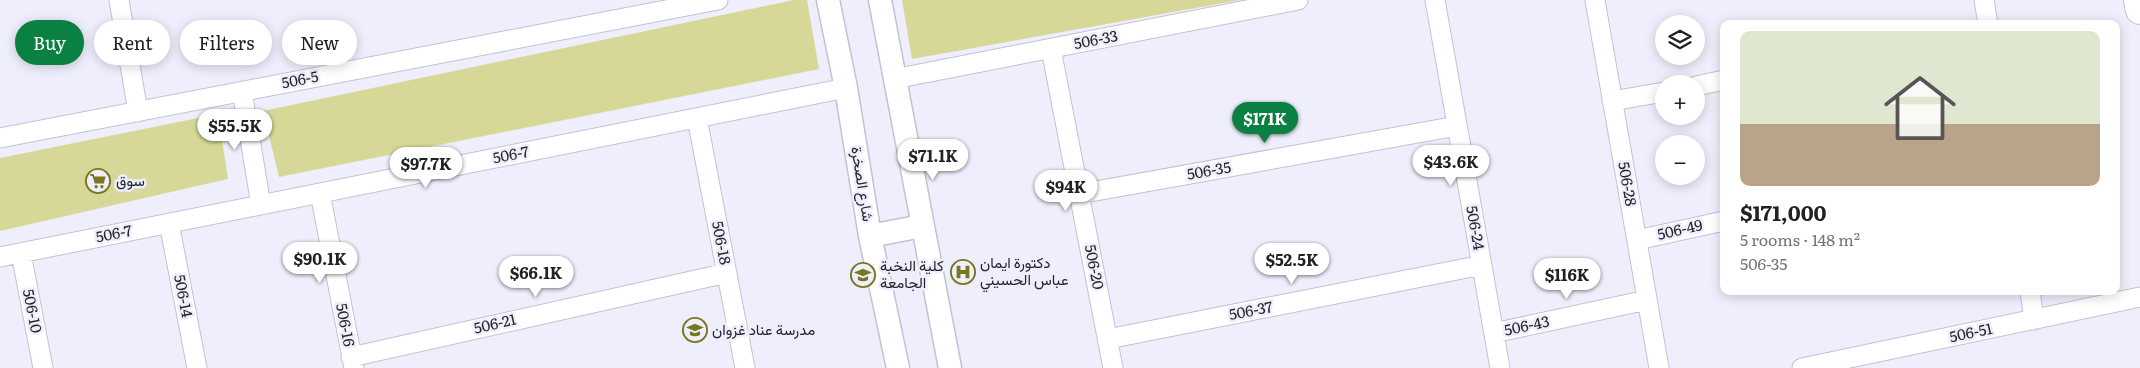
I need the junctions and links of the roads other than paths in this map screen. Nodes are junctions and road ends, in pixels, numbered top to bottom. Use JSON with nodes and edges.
{"nodes":[{"id":1,"x":119,"y":0,"type":"edge"},
{"id":2,"x":718,"y":0,"type":"edge"},
{"id":3,"x":828,"y":0,"type":"edge"},
{"id":4,"x":880,"y":0,"type":"edge"},
{"id":5,"x":1298,"y":0,"type":"edge"},
{"id":6,"x":1435,"y":0,"type":"edge"},
{"id":7,"x":1595,"y":0,"type":"edge"},
{"id":8,"x":1984,"y":0,"type":"edge"},
{"id":9,"x":2138,"y":0,"type":"edge"},
{"id":10,"x":668,"y":5,"type":"edge"},
{"id":11,"x":2140,"y":10,"type":"edge"},
{"id":12,"x":1987,"y":20,"type":"edge"},
{"id":13,"x":1051,"y":49,"type":"junction"},
{"id":14,"x":894,"y":80,"type":"junction"},
{"id":15,"x":1720,"y":81,"type":"edge"},
{"id":16,"x":1705,"y":84,"type":"edge"},
{"id":17,"x":846,"y":88,"type":"junction"},
{"id":18,"x":242,"y":91,"type":"junction"},
{"id":19,"x":1655,"y":94,"type":"edge"},
{"id":20,"x":1612,"y":101,"type":"junction"},
{"id":21,"x":138,"y":112,"type":"junction"},
{"id":22,"x":697,"y":118,"type":"junction"},
{"id":23,"x":1457,"y":126,"type":"junction"},
{"id":24,"x":0,"y":138,"type":"edge"},
{"id":25,"x":320,"y":193,"type":"junction"},
{"id":26,"x":1080,"y":194,"type":"junction"},
{"id":27,"x":261,"y":205,"type":"junction"},
{"id":28,"x":1720,"y":222,"type":"edge"},
{"id":29,"x":169,"y":223,"type":"junction"},
{"id":30,"x":922,"y":226,"type":"junction"},
{"id":31,"x":870,"y":236,"type":"junction"},
{"id":32,"x":1637,"y":240,"type":"junction"},
{"id":33,"x":21,"y":253,"type":"junction"},
{"id":34,"x":0,"y":257,"type":"edge"},
{"id":35,"x":1482,"y":265,"type":"junction"},
{"id":36,"x":727,"y":272,"type":"junction"},
{"id":37,"x":2031,"y":295,"type":"edge"},
{"id":38,"x":2140,"y":297,"type":"edge"},
{"id":39,"x":1647,"y":300,"type":"junction"},
{"id":40,"x":2034,"y":320,"type":"junction"},
{"id":41,"x":1494,"y":333,"type":"junction"},
{"id":42,"x":1108,"y":339,"type":"junction"},
{"id":43,"x":352,"y":362,"type":"edge"},
{"id":44,"x":43,"y":368,"type":"edge"},
{"id":45,"x":197,"y":368,"type":"edge"},
{"id":46,"x":745,"y":368,"type":"edge"},
{"id":47,"x":898,"y":368,"type":"edge"},
{"id":48,"x":950,"y":368,"type":"edge"},
{"id":49,"x":1113,"y":368,"type":"edge"},
{"id":50,"x":1500,"y":368,"type":"edge"},
{"id":51,"x":1659,"y":368,"type":"edge"},
{"id":52,"x":1802,"y":368,"type":"edge"}],
"edges":[{"from":1,"to":21,"type":"street"},
{"from":2,"to":10,"type":"street","name":"506-5"},
{"from":3,"to":17,"type":"street","name":"شارع الصخرة"},
{"from":4,"to":14,"type":"street"},
{"from":5,"to":13,"type":"street","name":"506-33"},
{"from":6,"to":23,"type":"street","name":"506-24"},
{"from":7,"to":20,"type":"street","name":"506-28"},
{"from":8,"to":12,"type":"street"},
{"from":9,"to":11,"type":"main road"},
{"from":10,"to":18,"type":"street","name":"506-5"},
{"from":13,"to":14,"type":"street","name":"506-33"},
{"from":13,"to":26,"type":"street","name":"506-20"},
{"from":14,"to":30,"type":"street"},
{"from":15,"to":16,"type":"street"},
{"from":17,"to":22,"type":"street","name":"506-7"},
{"from":17,"to":31,"type":"street","name":"شارع الصخرة"},
{"from":18,"to":21,"type":"street","name":"506-5"},
{"from":18,"to":27,"type":"street"},
{"from":19,"to":20,"type":"street"},
{"from":20,"to":32,"type":"street","name":"506-28"},
{"from":21,"to":24,"type":"street","name":"506-5"},
{"from":22,"to":25,"type":"street","name":"506-7"},
{"from":22,"to":36,"type":"street","name":"506-18"},
{"from":23,"to":26,"type":"street","name":"506-35"},
{"from":23,"to":35,"type":"street","name":"506-24"},
{"from":25,"to":27,"type":"street","name":"506-7"},
{"from":25,"to":43,"type":"street","name":"506-16"},
{"from":26,"to":42,"type":"street","name":"506-20"},
{"from":27,"to":29,"type":"street","name":"506-7"},
{"from":28,"to":32,"type":"street","name":"506-49"},
{"from":29,"to":33,"type":"street","name":"506-7"},
{"from":29,"to":45,"type":"street","name":"506-14"},
{"from":30,"to":31,"type":"street"},
{"from":30,"to":48,"type":"street"},
{"from":31,"to":47,"type":"street","name":"شارع الصخرة"},
{"from":32,"to":39,"type":"street","name":"506-28"},
{"from":33,"to":34,"type":"street","name":"506-7"},
{"from":33,"to":44,"type":"street","name":"506-10"},
{"from":35,"to":41,"type":"street","name":"506-24"},
{"from":35,"to":42,"type":"street","name":"506-37"},
{"from":36,"to":43,"type":"street","name":"506-21"},
{"from":36,"to":46,"type":"street","name":"506-18"},
{"from":37,"to":40,"type":"street"},
{"from":38,"to":40,"type":"street","name":"506-51"},
{"from":39,"to":41,"type":"street","name":"506-43"},
{"from":39,"to":51,"type":"street","name":"506-28"},
{"from":40,"to":52,"type":"street","name":"506-51"},
{"from":41,"to":50,"type":"street","name":"506-24"},
{"from":42,"to":49,"type":"street","name":"506-20"}]}
